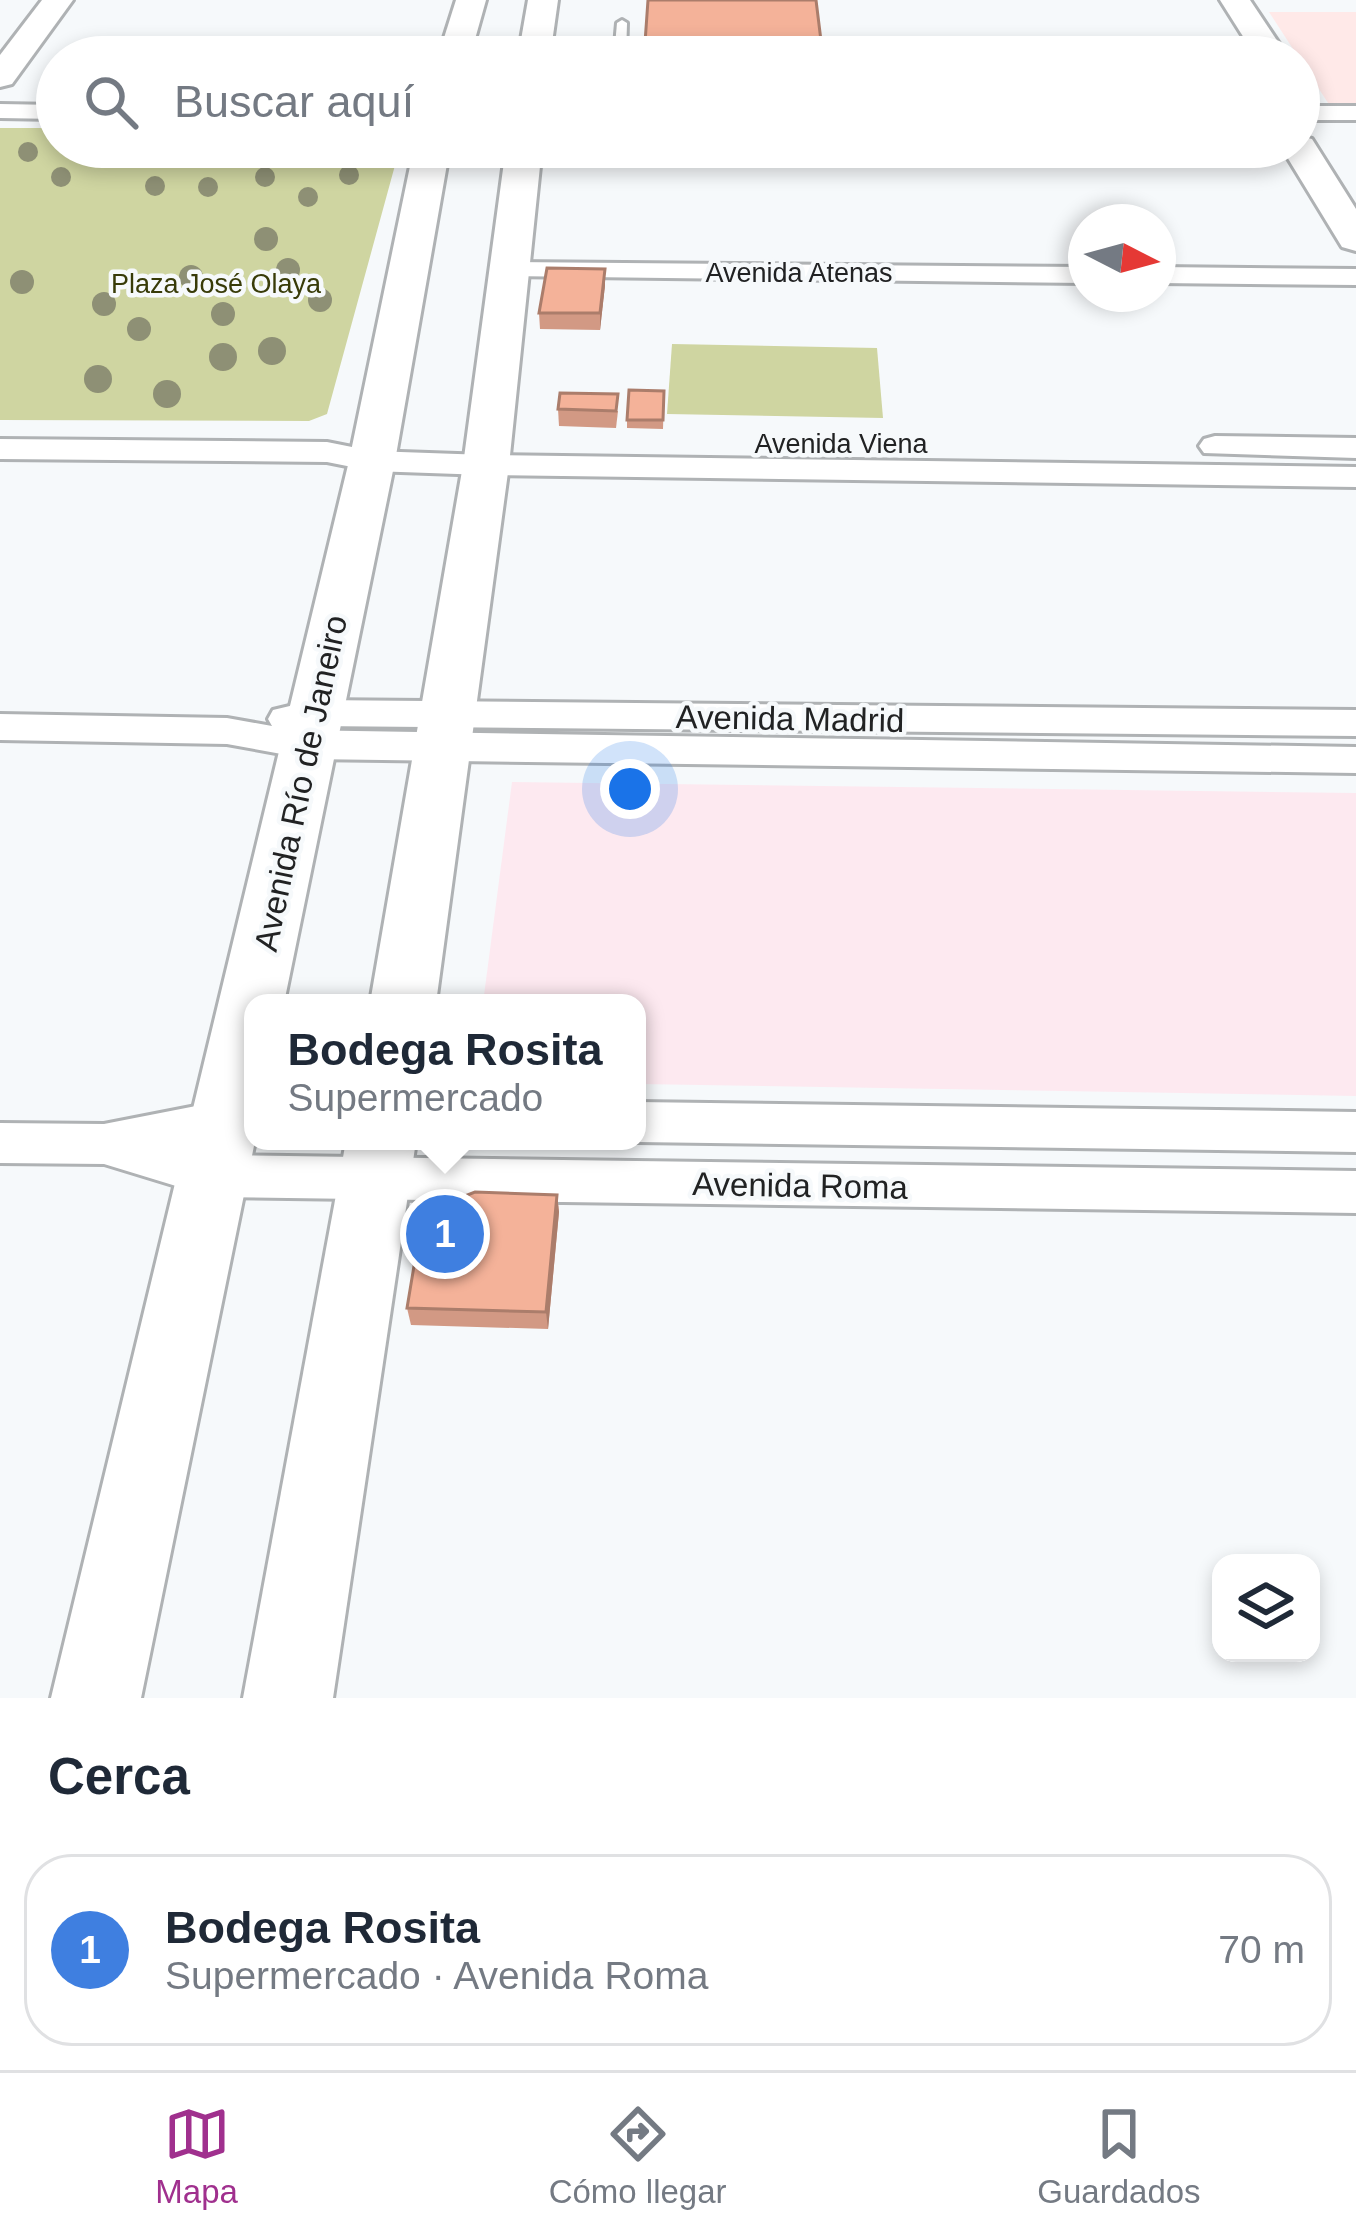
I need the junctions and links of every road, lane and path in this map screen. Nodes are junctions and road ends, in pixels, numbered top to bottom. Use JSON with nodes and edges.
{"nodes":[{"id":1,"x":22,"y":0,"type":"edge"},
{"id":2,"x":58,"y":0,"type":"edge"},
{"id":3,"x":470,"y":0,"type":"edge"},
{"id":4,"x":544,"y":0,"type":"edge"},
{"id":5,"x":1207,"y":0,"type":"edge"},
{"id":6,"x":1235,"y":0,"type":"edge"},
{"id":7,"x":622,"y":23,"type":"dead end"},
{"id":8,"x":0,"y":29,"type":"edge"},
{"id":9,"x":460,"y":36,"type":"edge"},
{"id":10,"x":538,"y":36,"type":"edge"},
{"id":11,"x":621,"y":36,"type":"edge"},
{"id":12,"x":1230,"y":36,"type":"edge"},
{"id":13,"x":1258,"y":36,"type":"edge"},
{"id":14,"x":0,"y":76,"type":"edge"},
{"id":15,"x":0,"y":111,"type":"edge"},
{"id":16,"x":36,"y":112,"type":"edge"},
{"id":17,"x":1356,"y":113,"type":"edge"},
{"id":18,"x":1320,"y":118,"type":"edge"},
{"id":19,"x":1320,"y":123,"type":"edge"},
{"id":20,"x":1356,"y":127,"type":"edge"},
{"id":21,"x":1320,"y":143,"type":"edge"},
{"id":22,"x":1320,"y":159,"type":"edge"},
{"id":23,"x":427,"y":168,"type":"edge"},
{"id":24,"x":522,"y":168,"type":"edge"},
{"id":25,"x":1356,"y":190,"type":"edge"},
{"id":26,"x":1356,"y":239,"type":"edge"},
{"id":27,"x":1068,"y":256,"type":"edge"},
{"id":28,"x":1176,"y":256,"type":"edge"},
{"id":29,"x":1356,"y":258,"type":"edge"},
{"id":30,"x":513,"y":261,"type":"junction"},
{"id":31,"x":1068,"y":275,"type":"edge"},
{"id":32,"x":1176,"y":275,"type":"edge"},
{"id":33,"x":1356,"y":277,"type":"edge"},
{"id":34,"x":0,"y":448,"type":"edge"},
{"id":35,"x":1356,"y":448,"type":"edge"},
{"id":36,"x":358,"y":452,"type":"junction"},
{"id":37,"x":487,"y":453,"type":"junction"},
{"id":38,"x":1356,"y":478,"type":"edge"},
{"id":39,"x":1356,"y":723,"type":"edge"},
{"id":40,"x":0,"y":727,"type":"edge"},
{"id":41,"x":312,"y":730,"type":"junction"},
{"id":42,"x":446,"y":731,"type":"junction"},
{"id":43,"x":1356,"y":760,"type":"edge"},
{"id":44,"x":259,"y":994,"type":"edge"},
{"id":45,"x":404,"y":994,"type":"edge"},
{"id":46,"x":244,"y":1068,"type":"edge"},
{"id":47,"x":646,"y":1122,"type":"edge"},
{"id":48,"x":1356,"y":1132,"type":"edge"},
{"id":49,"x":230,"y":1137,"type":"edge"},
{"id":50,"x":0,"y":1143,"type":"edge"},
{"id":51,"x":313,"y":1150,"type":"edge"},
{"id":52,"x":377,"y":1160,"type":"edge"},
{"id":53,"x":1356,"y":1192,"type":"edge"},
{"id":54,"x":96,"y":1698,"type":"edge"},
{"id":55,"x":288,"y":1698,"type":"edge"}],
"edges":[{"from":1,"to":8,"type":"street"},
{"from":2,"to":14,"type":"street"},
{"from":3,"to":9,"type":"street"},
{"from":4,"to":10,"type":"street"},
{"from":5,"to":12,"type":"street"},
{"from":6,"to":13,"type":"street"},
{"from":7,"to":11,"type":"lane"},
{"from":15,"to":16,"type":"street"},
{"from":17,"to":18,"type":"street"},
{"from":19,"to":20,"type":"street"},
{"from":21,"to":25,"type":"street"},
{"from":22,"to":26,"type":"street"},
{"from":23,"to":36,"type":"street","name":"Avenida Río de Janeiro"},
{"from":24,"to":30,"type":"street"},
{"from":27,"to":30,"type":"street","name":"Avenida Atenas"},
{"from":28,"to":29,"type":"street"},
{"from":30,"to":31,"type":"street","name":"Avenida Atenas"},
{"from":30,"to":37,"type":"street"},
{"from":32,"to":33,"type":"street"},
{"from":34,"to":36,"type":"street","name":"Avenida Viena"},
{"from":35,"to":37,"type":"street","name":"Avenida Viena"},
{"from":36,"to":37,"type":"street","name":"Avenida Viena"},
{"from":36,"to":41,"type":"street","name":"Avenida Río de Janeiro"},
{"from":37,"to":38,"type":"street","name":"Avenida Viena"},
{"from":37,"to":42,"type":"street"},
{"from":39,"to":42,"type":"street","name":"Avenida Madrid"},
{"from":40,"to":41,"type":"street","name":"Avenida Madrid"},
{"from":41,"to":42,"type":"street","name":"Avenida Madrid"},
{"from":41,"to":44,"type":"street","name":"Avenida Río de Janeiro"},
{"from":42,"to":43,"type":"street","name":"Avenida Madrid"},
{"from":42,"to":45,"type":"street"},
{"from":46,"to":49,"type":"street","name":"Avenida Río de Janeiro"},
{"from":47,"to":48,"type":"street","name":"Avenida Roma"},
{"from":49,"to":50,"type":"street","name":"Avenida Roma"},
{"from":49,"to":54,"type":"street","name":"Avenida Río de Janeiro"},
{"from":51,"to":52,"type":"street","name":"Avenida Roma"},
{"from":52,"to":53,"type":"street","name":"Avenida Roma"},
{"from":52,"to":55,"type":"street"}]}
